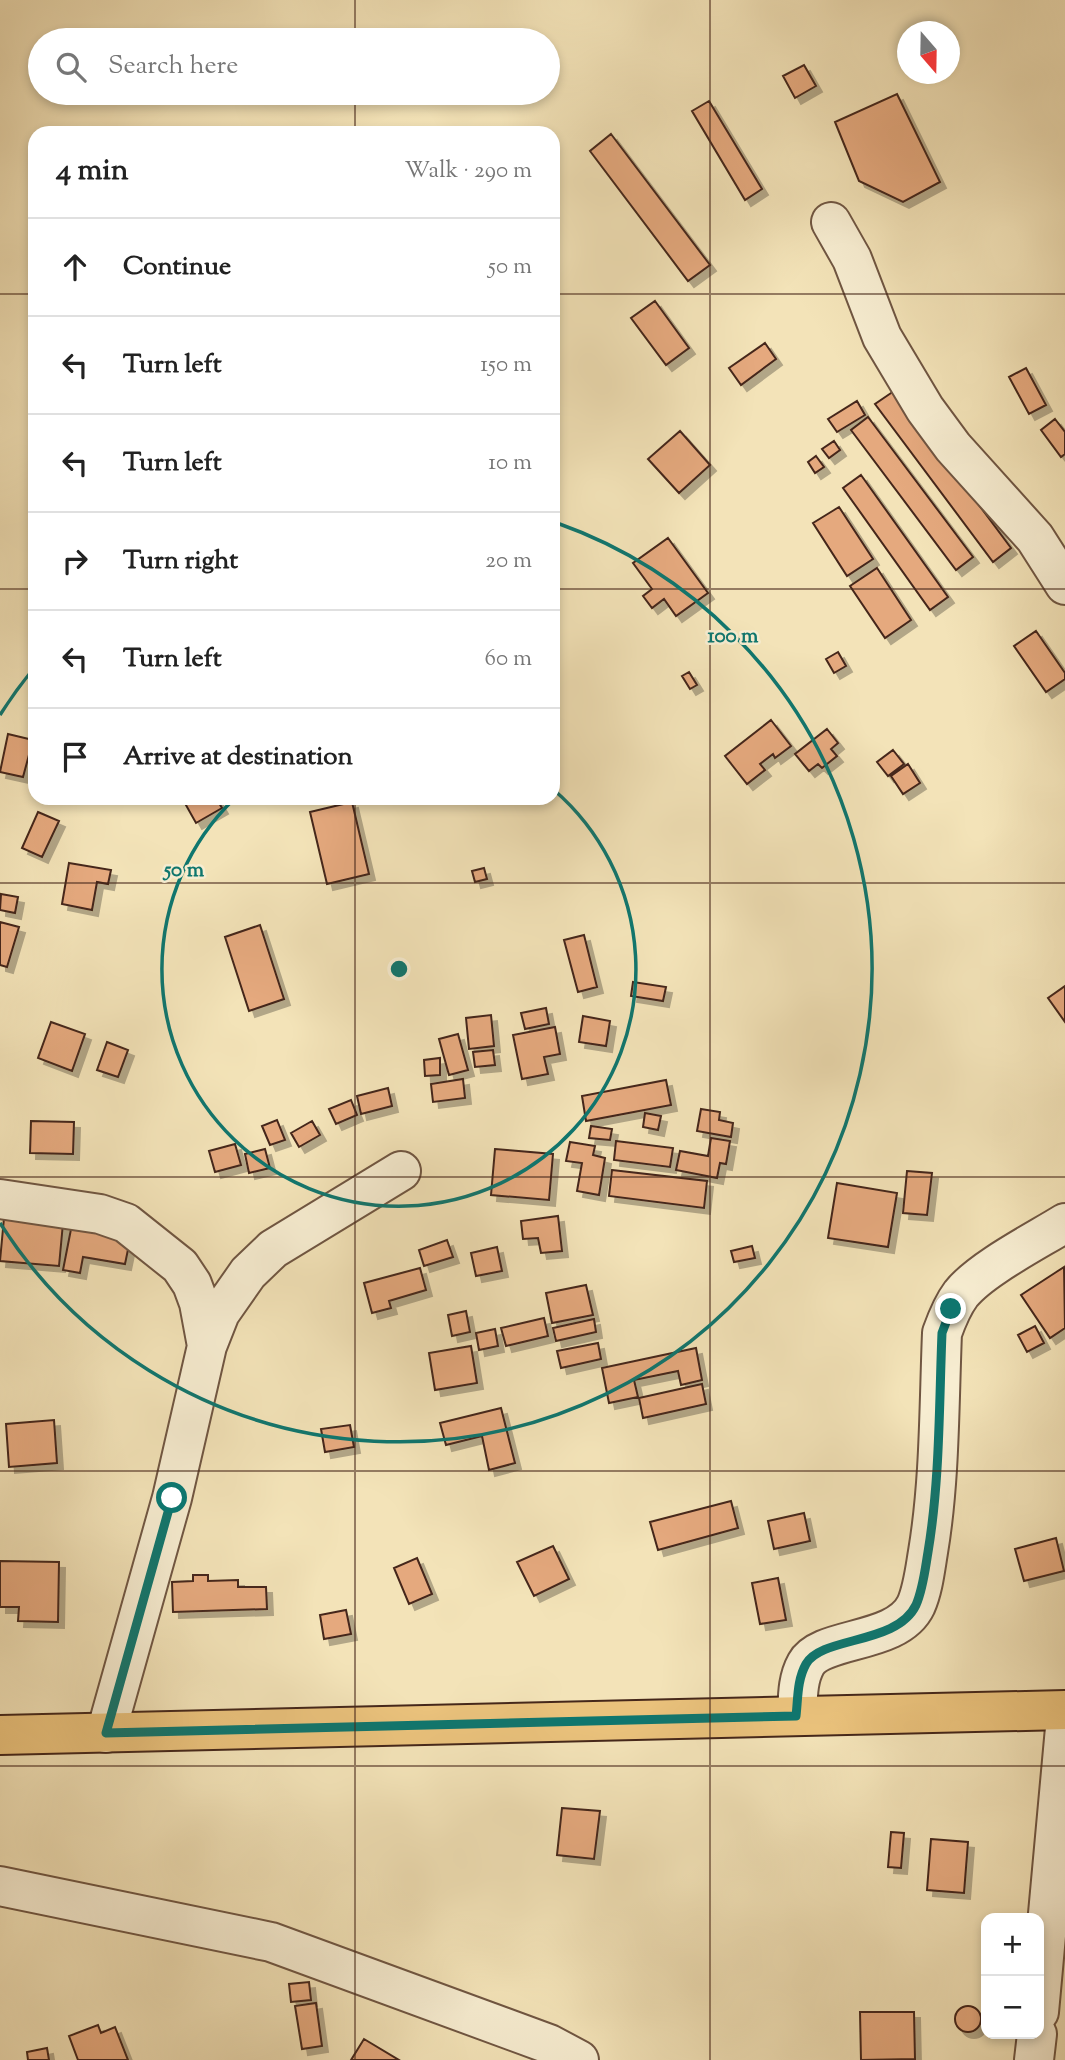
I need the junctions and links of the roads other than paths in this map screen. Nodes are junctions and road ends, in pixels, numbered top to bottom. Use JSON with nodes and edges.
{"nodes":[{"id":1,"x":831,"y":222,"type":"dead end"},
{"id":2,"x":1065,"y":585,"type":"edge"},
{"id":3,"x":401,"y":1171,"type":"dead end"},
{"id":4,"x":0,"y":1199,"type":"edge"},
{"id":5,"x":1065,"y":1223,"type":"edge"},
{"id":6,"x":207,"y":1346,"type":"junction"},
{"id":7,"x":1065,"y":1710,"type":"edge"},
{"id":8,"x":796,"y":1716,"type":"junction"},
{"id":9,"x":1065,"y":1728,"type":"edge"},
{"id":10,"x":106,"y":1733,"type":"junction"},
{"id":11,"x":0,"y":1735,"type":"edge"},
{"id":12,"x":0,"y":1885,"type":"edge"},
{"id":13,"x":1042,"y":1976,"type":"edge"},
{"id":14,"x":1036,"y":2039,"type":"edge"},
{"id":15,"x":579,"y":2060,"type":"edge"},
{"id":16,"x":1034,"y":2060,"type":"edge"}],
"edges":[{"from":1,"to":2,"type":"street"},
{"from":3,"to":6,"type":"street"},
{"from":4,"to":6,"type":"street"},
{"from":5,"to":8,"type":"street"},
{"from":6,"to":10,"type":"street"},
{"from":7,"to":8,"type":"main road"},
{"from":8,"to":10,"type":"main road"},
{"from":9,"to":13,"type":"street"},
{"from":10,"to":11,"type":"main road"},
{"from":12,"to":15,"type":"street"},
{"from":14,"to":16,"type":"street"}]}
